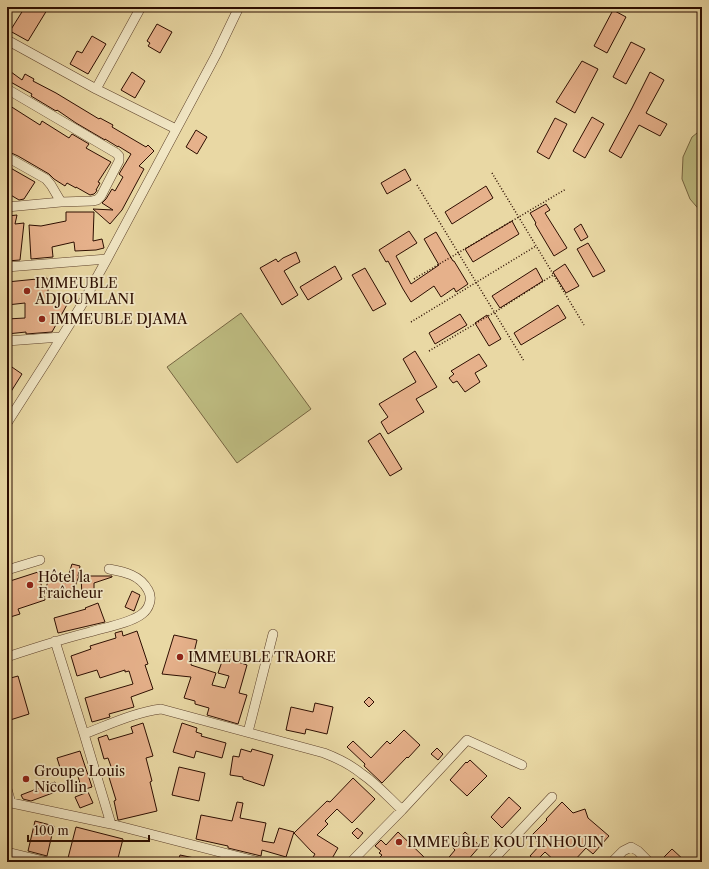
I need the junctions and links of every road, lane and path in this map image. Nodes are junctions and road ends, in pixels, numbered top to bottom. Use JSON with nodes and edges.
{"nodes":[{"id":1,"x":141,"y":7,"type":"edge"},
{"id":2,"x":239,"y":7,"type":"edge"},
{"id":3,"x":7,"y":40,"type":"edge"},
{"id":4,"x":7,"y":89,"type":"edge"},
{"id":5,"x":96,"y":89,"type":"junction"},
{"id":6,"x":176,"y":129,"type":"junction"},
{"id":7,"x":7,"y":157,"type":"edge"},
{"id":8,"x":492,"y":173,"type":"dead end"},
{"id":9,"x":417,"y":185,"type":"dead end"},
{"id":10,"x":566,"y":189,"type":"dead end"},
{"id":11,"x":61,"y":202,"type":"junction"},
{"id":12,"x":7,"y":207,"type":"edge"},
{"id":13,"x":518,"y":217,"type":"junction"},
{"id":14,"x":536,"y":246,"type":"junction"},
{"id":15,"x":458,"y":253,"type":"junction"},
{"id":16,"x":107,"y":259,"type":"junction"},
{"id":17,"x":7,"y":267,"type":"edge"},
{"id":18,"x":553,"y":275,"type":"junction"},
{"id":19,"x":414,"y":279,"type":"dead end"},
{"id":20,"x":476,"y":283,"type":"junction"},
{"id":21,"x":495,"y":312,"type":"junction"},
{"id":22,"x":411,"y":322,"type":"dead end"},
{"id":23,"x":584,"y":325,"type":"dead end"},
{"id":24,"x":61,"y":337,"type":"junction"},
{"id":25,"x":7,"y":341,"type":"edge"},
{"id":26,"x":429,"y":351,"type":"dead end"},
{"id":27,"x":524,"y":361,"type":"dead end"},
{"id":28,"x":7,"y":422,"type":"edge"},
{"id":29,"x":40,"y":560,"type":"dead end"},
{"id":30,"x":109,"y":569,"type":"dead end"},
{"id":31,"x":7,"y":570,"type":"edge"},
{"id":32,"x":273,"y":634,"type":"dead end"},
{"id":33,"x":55,"y":641,"type":"junction"},
{"id":34,"x":7,"y":657,"type":"edge"},
{"id":35,"x":248,"y":732,"type":"junction"},
{"id":36,"x":84,"y":734,"type":"junction"},
{"id":37,"x":522,"y":765,"type":"dead end"},
{"id":38,"x":7,"y":789,"type":"edge"},
{"id":39,"x":552,"y":797,"type":"dead end"},
{"id":40,"x":9,"y":802,"type":"edge"},
{"id":41,"x":402,"y":810,"type":"junction"},
{"id":42,"x":112,"y":824,"type":"junction"},
{"id":43,"x":7,"y":852,"type":"edge"},
{"id":44,"x":48,"y":862,"type":"edge"},
{"id":45,"x":259,"y":862,"type":"edge"},
{"id":46,"x":351,"y":862,"type":"edge"},
{"id":47,"x":491,"y":862,"type":"edge"},
{"id":48,"x":612,"y":862,"type":"edge"},
{"id":49,"x":649,"y":862,"type":"edge"}],
"edges":[{"from":1,"to":5,"type":"street"},
{"from":2,"to":6,"type":"street"},
{"from":3,"to":5,"type":"street"},
{"from":4,"to":11,"type":"street"},
{"from":5,"to":6,"type":"street"},
{"from":6,"to":16,"type":"street"},
{"from":7,"to":11,"type":"street"},
{"from":8,"to":13,"type":"path"},
{"from":9,"to":15,"type":"path"},
{"from":10,"to":13,"type":"path"},
{"from":11,"to":12,"type":"street"},
{"from":13,"to":14,"type":"path"},
{"from":13,"to":15,"type":"path"},
{"from":14,"to":18,"type":"path"},
{"from":14,"to":20,"type":"path"},
{"from":15,"to":19,"type":"path"},
{"from":15,"to":20,"type":"path"},
{"from":16,"to":17,"type":"street"},
{"from":16,"to":24,"type":"street"},
{"from":18,"to":21,"type":"path"},
{"from":18,"to":23,"type":"path"},
{"from":20,"to":21,"type":"path"},
{"from":20,"to":22,"type":"path"},
{"from":21,"to":26,"type":"path"},
{"from":21,"to":27,"type":"path"},
{"from":24,"to":25,"type":"street"},
{"from":24,"to":28,"type":"street"},
{"from":29,"to":31,"type":"street"},
{"from":30,"to":33,"type":"street"},
{"from":32,"to":35,"type":"street"},
{"from":33,"to":34,"type":"street"},
{"from":33,"to":36,"type":"street"},
{"from":35,"to":36,"type":"street"},
{"from":35,"to":41,"type":"street"},
{"from":36,"to":42,"type":"street"},
{"from":37,"to":41,"type":"street"},
{"from":38,"to":40,"type":"street"},
{"from":39,"to":47,"type":"street"},
{"from":40,"to":42,"type":"street"},
{"from":41,"to":46,"type":"street"},
{"from":42,"to":45,"type":"street"},
{"from":43,"to":44,"type":"street"},
{"from":48,"to":49,"type":"street"}]}
